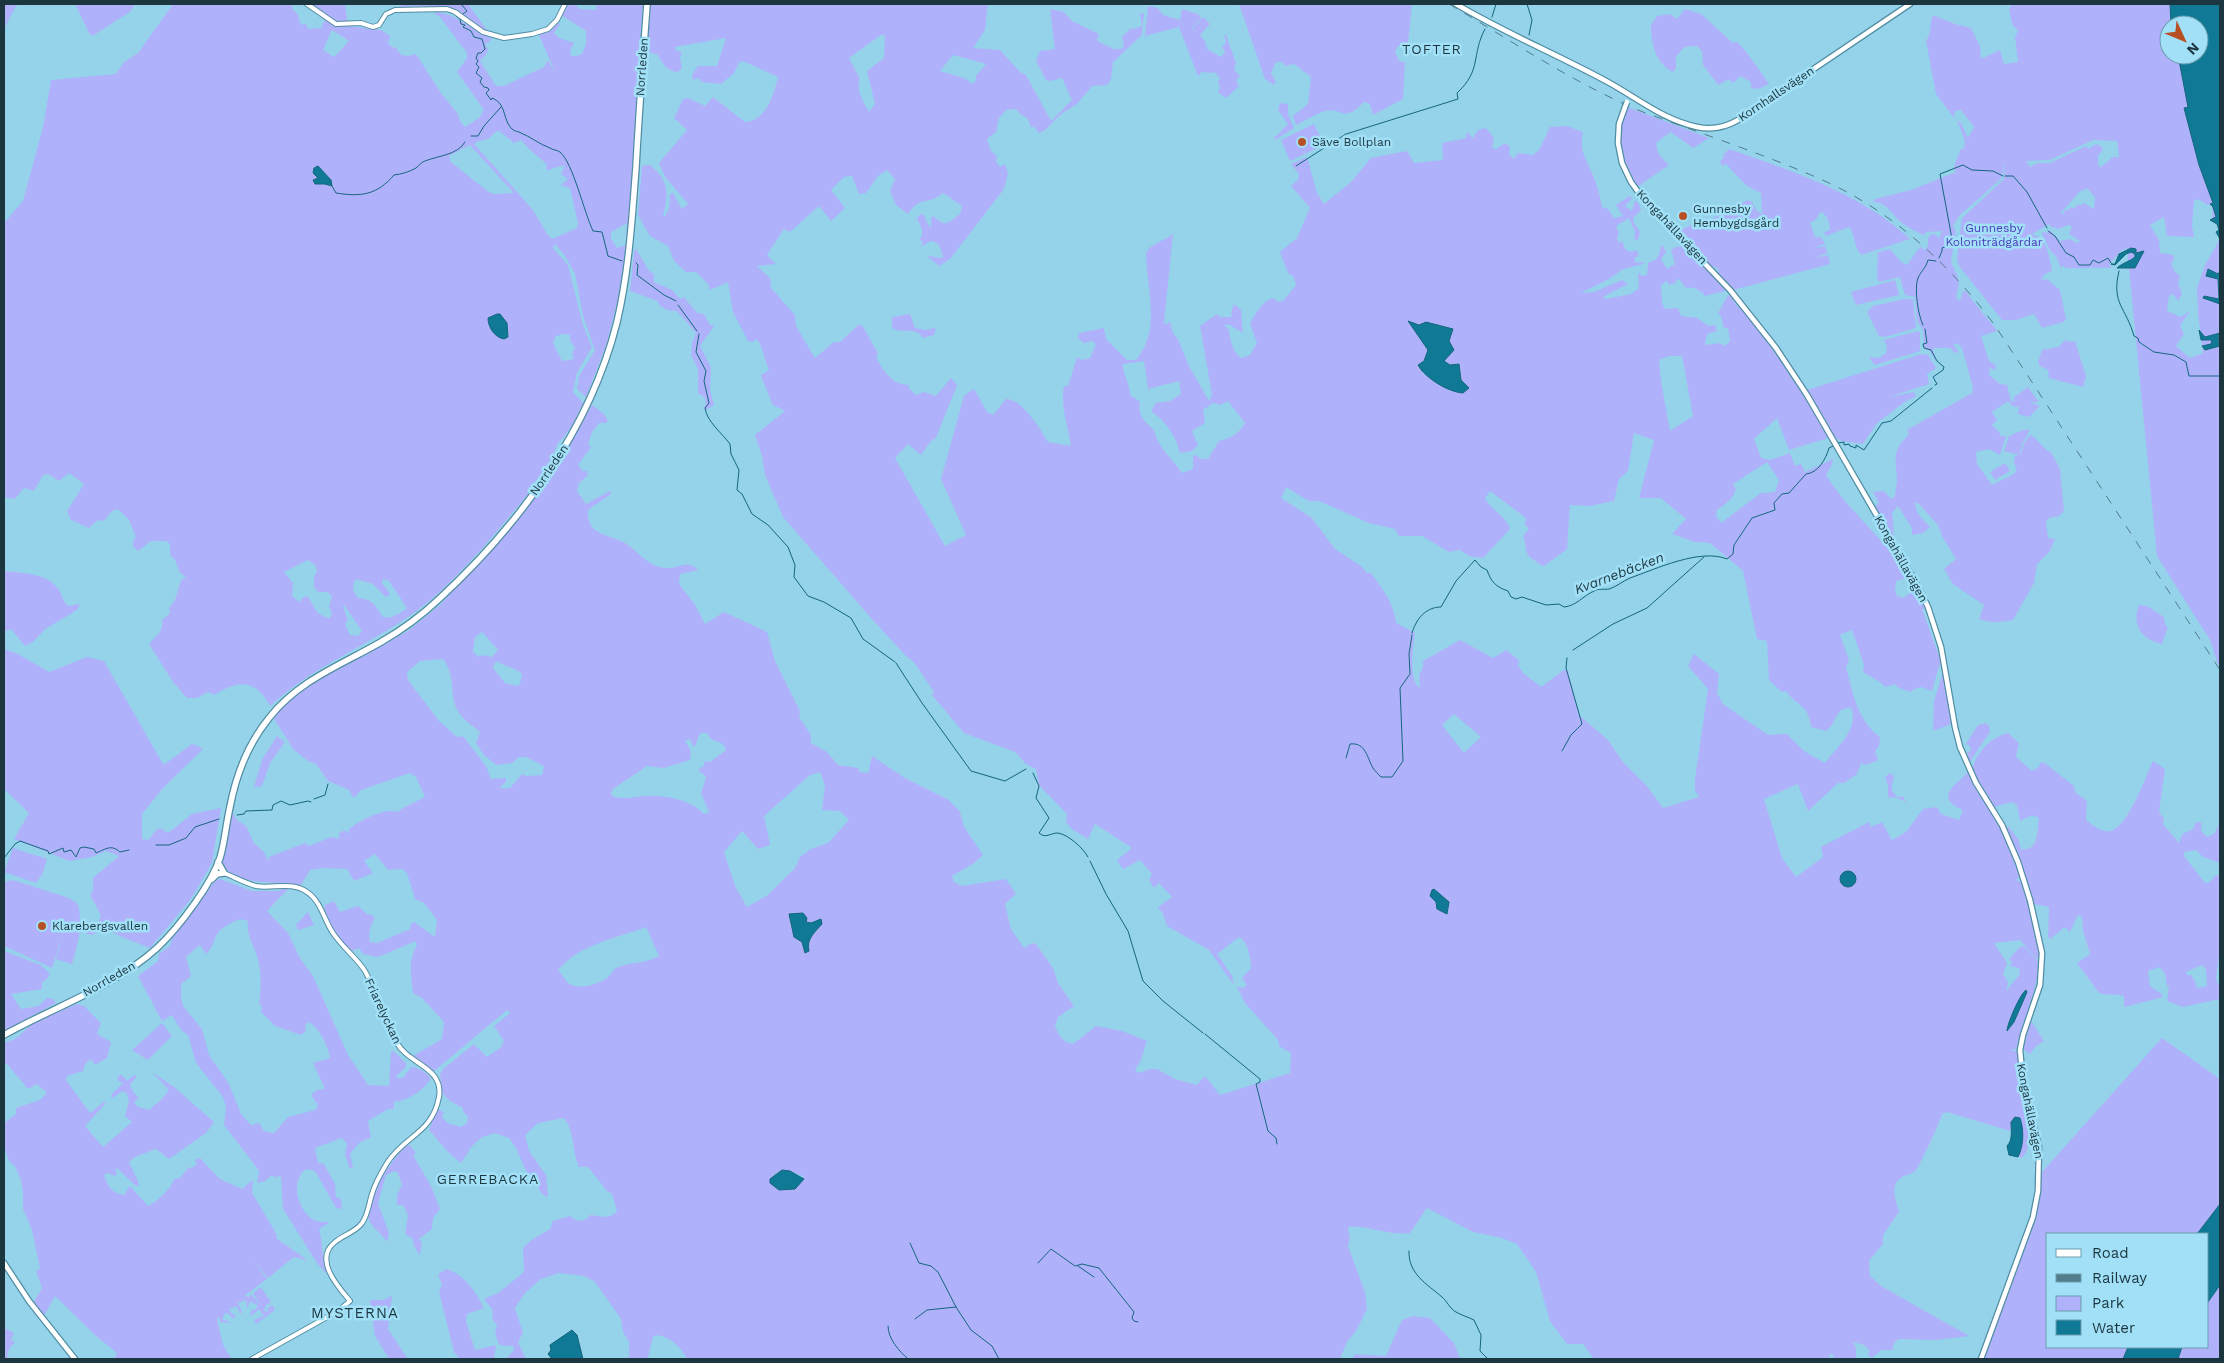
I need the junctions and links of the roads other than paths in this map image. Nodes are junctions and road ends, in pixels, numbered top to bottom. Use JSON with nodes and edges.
{"nodes":[{"id":1,"x":307,"y":4,"type":"edge"},
{"id":2,"x":565,"y":4,"type":"edge"},
{"id":3,"x":647,"y":4,"type":"edge"},
{"id":4,"x":1456,"y":4,"type":"edge"},
{"id":5,"x":1910,"y":4,"type":"edge"},
{"id":6,"x":1630,"y":96,"type":"junction"},
{"id":7,"x":229,"y":813,"type":"junction"},
{"id":8,"x":218,"y":862,"type":"junction"},
{"id":9,"x":214,"y":869,"type":"junction"},
{"id":10,"x":224,"y":872,"type":"junction"},
{"id":11,"x":208,"y":884,"type":"junction"},
{"id":12,"x":197,"y":900,"type":"junction"},
{"id":13,"x":4,"y":1035,"type":"edge"},
{"id":14,"x":4,"y":1263,"type":"edge"},
{"id":15,"x":75,"y":1359,"type":"edge"},
{"id":16,"x":252,"y":1359,"type":"edge"},
{"id":17,"x":1981,"y":1359,"type":"edge"}],
"edges":[{"from":1,"to":2,"type":"street"},
{"from":3,"to":7,"type":"highway","name":"Norrleden"},
{"from":4,"to":6,"type":"main road"},
{"from":5,"to":6,"type":"main road","name":"Kornhallsvägen"},
{"from":6,"to":17,"type":"main road","name":"Kongahällavägen","bridge":true},
{"from":7,"to":8,"type":"highway","name":"Norrleden"},
{"from":7,"to":9,"type":"highway","name":"Norrleden"},
{"from":8,"to":9,"type":"highway","name":"Norrleden"},
{"from":8,"to":10,"type":"highway"},
{"from":9,"to":10,"type":"street","name":"Friarelyckan"},
{"from":9,"to":11,"type":"highway","name":"Norrleden"},
{"from":9,"to":12,"type":"highway","name":"Norrleden"},
{"from":10,"to":11,"type":"highway"},
{"from":10,"to":16,"type":"street","name":"Friarelyckan"},
{"from":11,"to":12,"type":"highway","name":"Norrleden"},
{"from":12,"to":13,"type":"highway","name":"Norrleden"},
{"from":14,"to":15,"type":"main road"}]}
